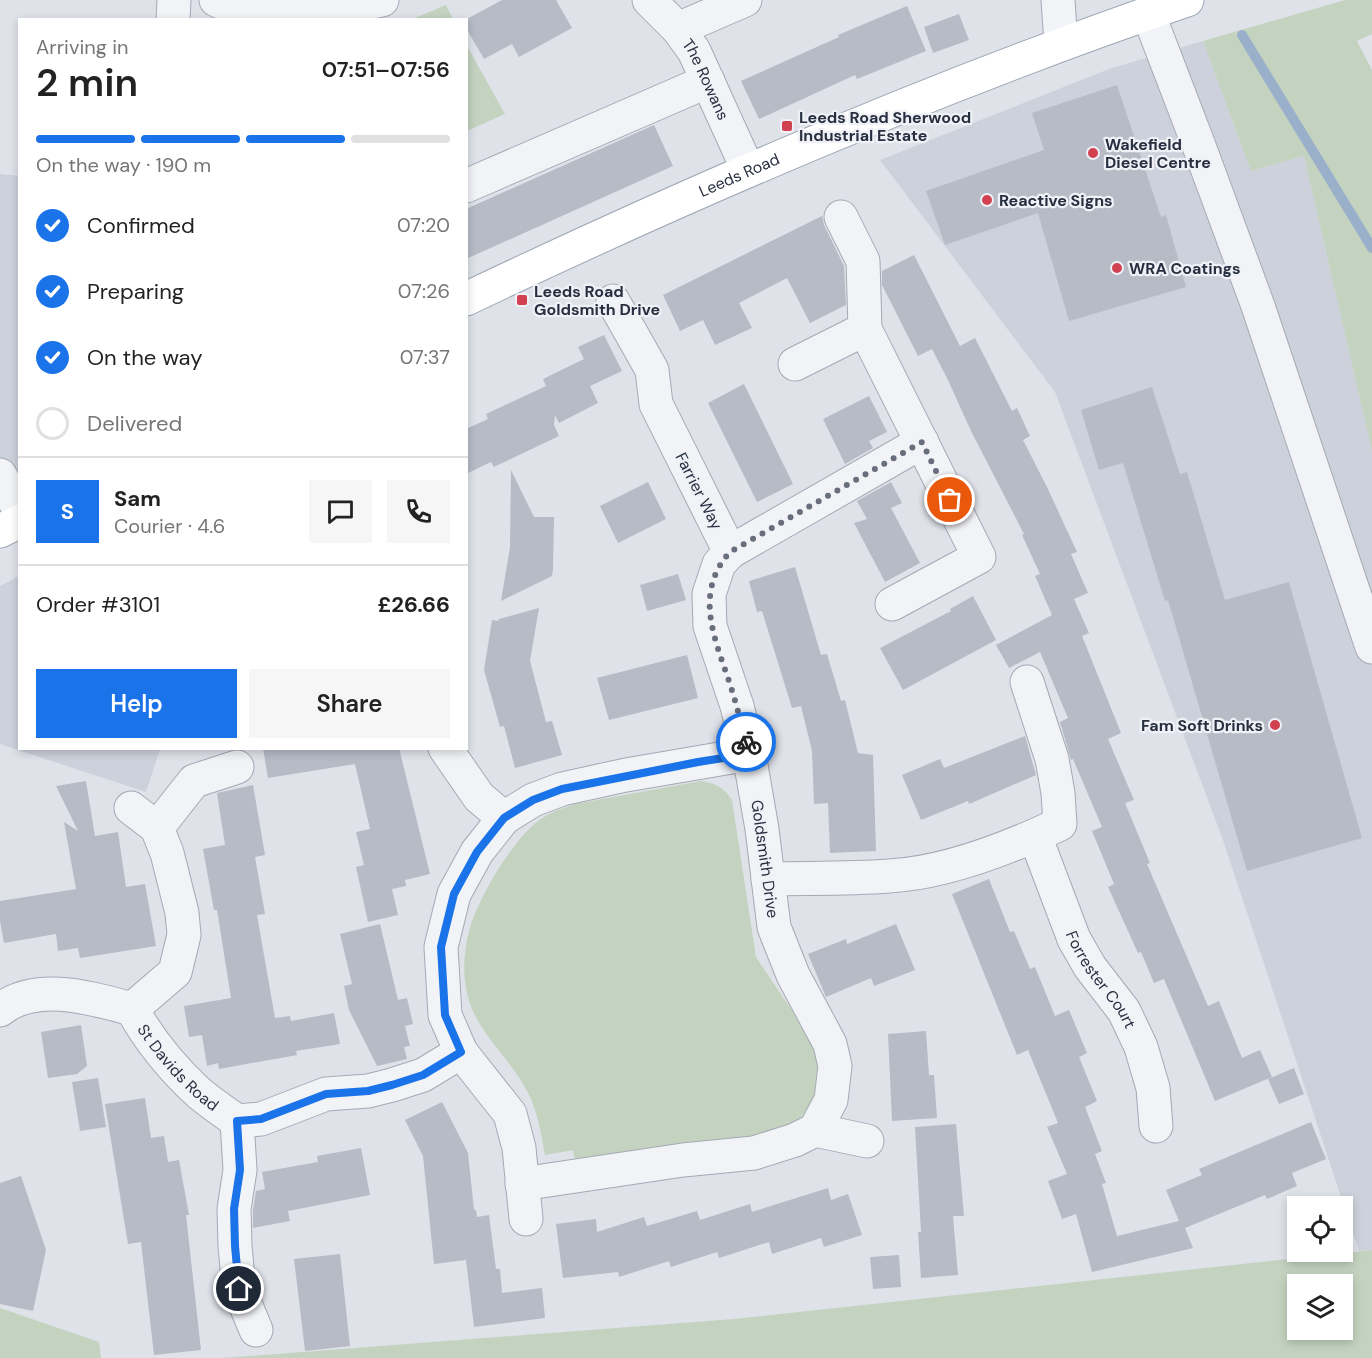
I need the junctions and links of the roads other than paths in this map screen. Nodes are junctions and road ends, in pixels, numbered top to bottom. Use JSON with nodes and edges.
{"nodes":[{"id":1,"x":174,"y":0,"type":"edge"},
{"id":2,"x":216,"y":0,"type":"edge"},
{"id":3,"x":382,"y":0,"type":"edge"},
{"id":4,"x":649,"y":0,"type":"edge"},
{"id":5,"x":745,"y":0,"type":"edge"},
{"id":6,"x":1058,"y":0,"type":"edge"},
{"id":7,"x":1187,"y":0,"type":"edge"},
{"id":8,"x":1148,"y":13,"type":"junction"},
{"id":9,"x":173,"y":18,"type":"edge"},
{"id":10,"x":678,"y":29,"type":"junction"},
{"id":11,"x":1061,"y":44,"type":"junction"},
{"id":12,"x":708,"y":81,"type":"junction"},
{"id":13,"x":748,"y":170,"type":"junction"},
{"id":14,"x":468,"y":185,"type":"edge"},
{"id":15,"x":841,"y":217,"type":"dead end"},
{"id":16,"x":468,"y":298,"type":"edge"},
{"id":17,"x":613,"y":301,"type":"dead end"},
{"id":18,"x":865,"y":329,"type":"junction"},
{"id":19,"x":795,"y":364,"type":"dead end"},
{"id":20,"x":922,"y":442,"type":"junction"},
{"id":21,"x":0,"y":475,"type":"edge"},
{"id":22,"x":18,"y":507,"type":"edge"},
{"id":23,"x":18,"y":522,"type":"edge"},
{"id":24,"x":0,"y":531,"type":"edge"},
{"id":25,"x":730,"y":552,"type":"junction"},
{"id":26,"x":892,"y":604,"type":"dead end"},
{"id":27,"x":1372,"y":647,"type":"edge"},
{"id":28,"x":1028,"y":682,"type":"dead end"},
{"id":29,"x":446,"y":750,"type":"edge"},
{"id":30,"x":749,"y":754,"type":"junction"},
{"id":31,"x":237,"y":767,"type":"dead end"},
{"id":32,"x":131,"y":808,"type":"dead end"},
{"id":33,"x":504,"y":818,"type":"junction"},
{"id":34,"x":157,"y":828,"type":"junction"},
{"id":35,"x":1048,"y":830,"type":"junction"},
{"id":36,"x":768,"y":879,"type":"junction"},
{"id":37,"x":3,"y":1000,"type":"edge"},
{"id":38,"x":132,"y":1009,"type":"junction"},
{"id":39,"x":461,"y":1052,"type":"junction"},
{"id":40,"x":237,"y":1121,"type":"junction"},
{"id":41,"x":1156,"y":1126,"type":"dead end"},
{"id":42,"x":815,"y":1130,"type":"junction"},
{"id":43,"x":867,"y":1141,"type":"dead end"},
{"id":44,"x":522,"y":1184,"type":"junction"},
{"id":45,"x":526,"y":1219,"type":"dead end"},
{"id":46,"x":256,"y":1330,"type":"dead end"}],
"edges":[{"from":1,"to":9,"type":"street"},
{"from":2,"to":3,"type":"street"},
{"from":4,"to":10,"type":"street","name":"The Rowans"},
{"from":5,"to":10,"type":"street"},
{"from":6,"to":11,"type":"street"},
{"from":7,"to":8,"type":"main road","name":"Leeds Road"},
{"from":8,"to":11,"type":"main road","name":"Leeds Road"},
{"from":8,"to":27,"type":"street"},
{"from":10,"to":12,"type":"street","name":"The Rowans"},
{"from":11,"to":13,"type":"main road","name":"Leeds Road"},
{"from":12,"to":13,"type":"street","name":"The Rowans"},
{"from":12,"to":14,"type":"street"},
{"from":13,"to":16,"type":"main road","name":"Leeds Road"},
{"from":15,"to":18,"type":"street"},
{"from":17,"to":25,"type":"street","name":"Farrier Way"},
{"from":18,"to":19,"type":"street"},
{"from":18,"to":20,"type":"street"},
{"from":20,"to":25,"type":"street"},
{"from":20,"to":26,"type":"street"},
{"from":21,"to":22,"type":"street"},
{"from":23,"to":24,"type":"main road"},
{"from":25,"to":30,"type":"street"},
{"from":28,"to":35,"type":"street","name":"Forrester Court"},
{"from":29,"to":33,"type":"street"},
{"from":30,"to":33,"type":"street"},
{"from":30,"to":36,"type":"street","name":"Goldsmith Drive"},
{"from":31,"to":34,"type":"street"},
{"from":32,"to":34,"type":"street"},
{"from":33,"to":39,"type":"street"},
{"from":34,"to":38,"type":"street"},
{"from":35,"to":36,"type":"street"},
{"from":35,"to":41,"type":"street","name":"Forrester Court"},
{"from":36,"to":42,"type":"street","name":"Goldsmith Drive"},
{"from":37,"to":38,"type":"street","name":"St Davids Road"},
{"from":38,"to":40,"type":"street","name":"St Davids Road"},
{"from":39,"to":40,"type":"street"},
{"from":39,"to":44,"type":"street"},
{"from":40,"to":46,"type":"street"},
{"from":42,"to":43,"type":"street"},
{"from":42,"to":44,"type":"street"},
{"from":44,"to":45,"type":"street"}]}
